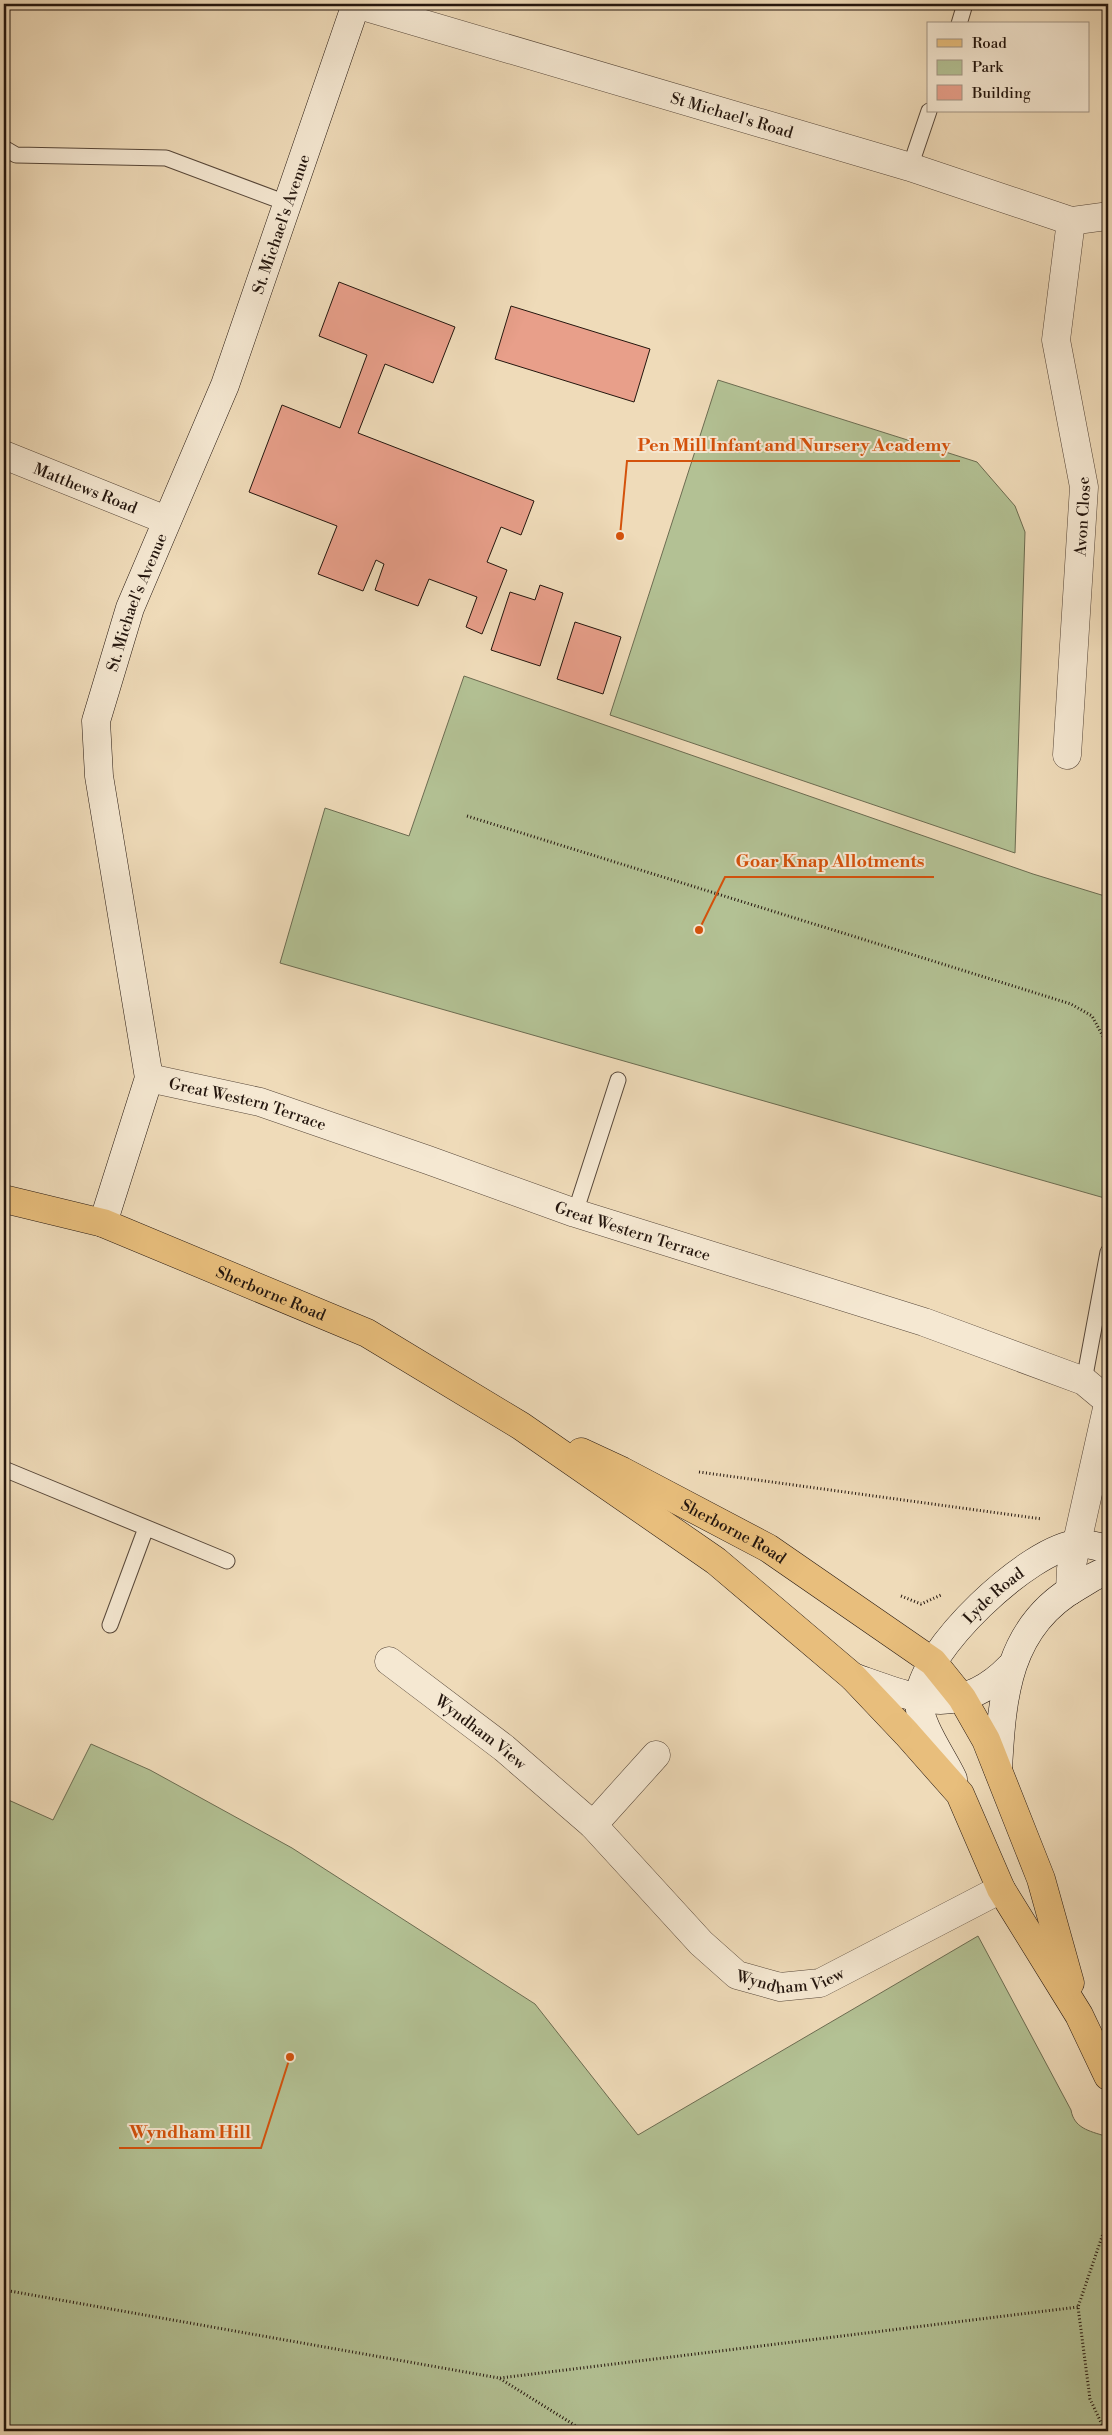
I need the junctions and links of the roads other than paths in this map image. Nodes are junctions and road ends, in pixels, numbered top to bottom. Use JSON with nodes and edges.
{"nodes":[{"id":1,"x":356,"y":4,"type":"edge"},
{"id":2,"x":965,"y":4,"type":"edge"},
{"id":3,"x":959,"y":22,"type":"edge"},
{"id":4,"x":929,"y":112,"type":"edge"},
{"id":5,"x":4,"y":148,"type":"edge"},
{"id":6,"x":910,"y":167,"type":"junction"},
{"id":7,"x":289,"y":204,"type":"junction"},
{"id":8,"x":1108,"y":216,"type":"edge"},
{"id":9,"x":1071,"y":221,"type":"junction"},
{"id":10,"x":4,"y":455,"type":"edge"},
{"id":11,"x":166,"y":520,"type":"junction"},
{"id":12,"x":1067,"y":755,"type":"dead end"},
{"id":13,"x":149,"y":1078,"type":"junction"},
{"id":14,"x":618,"y":1080,"type":"dead end"},
{"id":15,"x":4,"y":1200,"type":"edge"},
{"id":16,"x":575,"y":1213,"type":"junction"},
{"id":17,"x":103,"y":1223,"type":"junction"},
{"id":18,"x":1108,"y":1252,"type":"edge"},
{"id":19,"x":1084,"y":1381,"type":"junction"},
{"id":20,"x":1108,"y":1402,"type":"edge"},
{"id":21,"x":521,"y":1426,"type":"junction"},
{"id":22,"x":4,"y":1469,"type":"edge"},
{"id":23,"x":146,"y":1528,"type":"junction"},
{"id":24,"x":1080,"y":1531,"type":"junction"},
{"id":25,"x":1108,"y":1549,"type":"edge"},
{"id":26,"x":227,"y":1561,"type":"dead end"},
{"id":27,"x":1108,"y":1571,"type":"edge"},
{"id":28,"x":1070,"y":1591,"type":"junction"},
{"id":29,"x":110,"y":1625,"type":"dead end"},
{"id":30,"x":389,"y":1661,"type":"dead end"},
{"id":31,"x":933,"y":1662,"type":"junction"},
{"id":32,"x":1010,"y":1667,"type":"junction"},
{"id":33,"x":853,"y":1677,"type":"junction"},
{"id":34,"x":962,"y":1698,"type":"junction"},
{"id":35,"x":919,"y":1699,"type":"junction"},
{"id":36,"x":656,"y":1755,"type":"dead end"},
{"id":37,"x":998,"y":1769,"type":"junction"},
{"id":38,"x":960,"y":1794,"type":"junction"},
{"id":39,"x":593,"y":1825,"type":"junction"},
{"id":40,"x":1001,"y":1889,"type":"junction"},
{"id":41,"x":1079,"y":2015,"type":"junction"},
{"id":42,"x":1108,"y":2076,"type":"edge"}],
"edges":[{"from":1,"to":6,"type":"street","name":"St Michael's Road"},
{"from":1,"to":7,"type":"street","name":"St. Michael's Avenue"},
{"from":2,"to":3,"type":"lane"},
{"from":4,"to":6,"type":"lane"},
{"from":5,"to":7,"type":"lane"},
{"from":6,"to":9,"type":"street","name":"St Michael's Road"},
{"from":7,"to":11,"type":"street","name":"St. Michael's Avenue"},
{"from":8,"to":9,"type":"street","name":"St Michael's Road"},
{"from":9,"to":12,"type":"street","name":"Avon Close"},
{"from":10,"to":11,"type":"street","name":"Matthews Road"},
{"from":11,"to":13,"type":"street","name":"St. Michael's Avenue"},
{"from":13,"to":16,"type":"street","name":"Great Western Terrace"},
{"from":13,"to":17,"type":"street","name":"St. Michael's Avenue"},
{"from":14,"to":16,"type":"lane"},
{"from":15,"to":17,"type":"main road","name":"Sherborne Road"},
{"from":16,"to":19,"type":"street","name":"Great Western Terrace"},
{"from":17,"to":21,"type":"main road","name":"Sherborne Road"},
{"from":18,"to":19,"type":"lane"},
{"from":19,"to":20,"type":"street","name":"Great Western Terrace"},
{"from":20,"to":24,"type":"street","name":"Great Western Terrace"},
{"from":21,"to":31,"type":"main road","name":"Sherborne Road"},
{"from":21,"to":33,"type":"main road","name":"Sherborne Road"},
{"from":22,"to":23,"type":"lane"},
{"from":23,"to":26,"type":"lane"},
{"from":23,"to":29,"type":"lane"},
{"from":24,"to":25,"type":"street","name":"Lyde Road"},
{"from":24,"to":28,"type":"street","name":"Great Western Terrace"},
{"from":24,"to":31,"type":"street","name":"Lyde Road"},
{"from":27,"to":28,"type":"street"},
{"from":28,"to":32,"type":"street"},
{"from":30,"to":39,"type":"street","name":"Wyndham View"},
{"from":31,"to":34,"type":"main road","name":"Sherborne Road"},
{"from":31,"to":35,"type":"street","name":"Lyde Road"},
{"from":32,"to":34,"type":"street"},
{"from":32,"to":37,"type":"street"},
{"from":33,"to":35,"type":"street"},
{"from":33,"to":38,"type":"main road","name":"Sherborne Road"},
{"from":34,"to":35,"type":"street"},
{"from":34,"to":37,"type":"main road","name":"Sherborne Road"},
{"from":35,"to":38,"type":"street","name":"Lyde Road"},
{"from":36,"to":39,"type":"street"},
{"from":37,"to":41,"type":"main road","name":"Sherborne Road"},
{"from":38,"to":40,"type":"main road","name":"Sherborne Road"},
{"from":39,"to":40,"type":"street","name":"Wyndham View"},
{"from":40,"to":41,"type":"main road","name":"Sherborne Road"},
{"from":41,"to":42,"type":"main road"}]}
